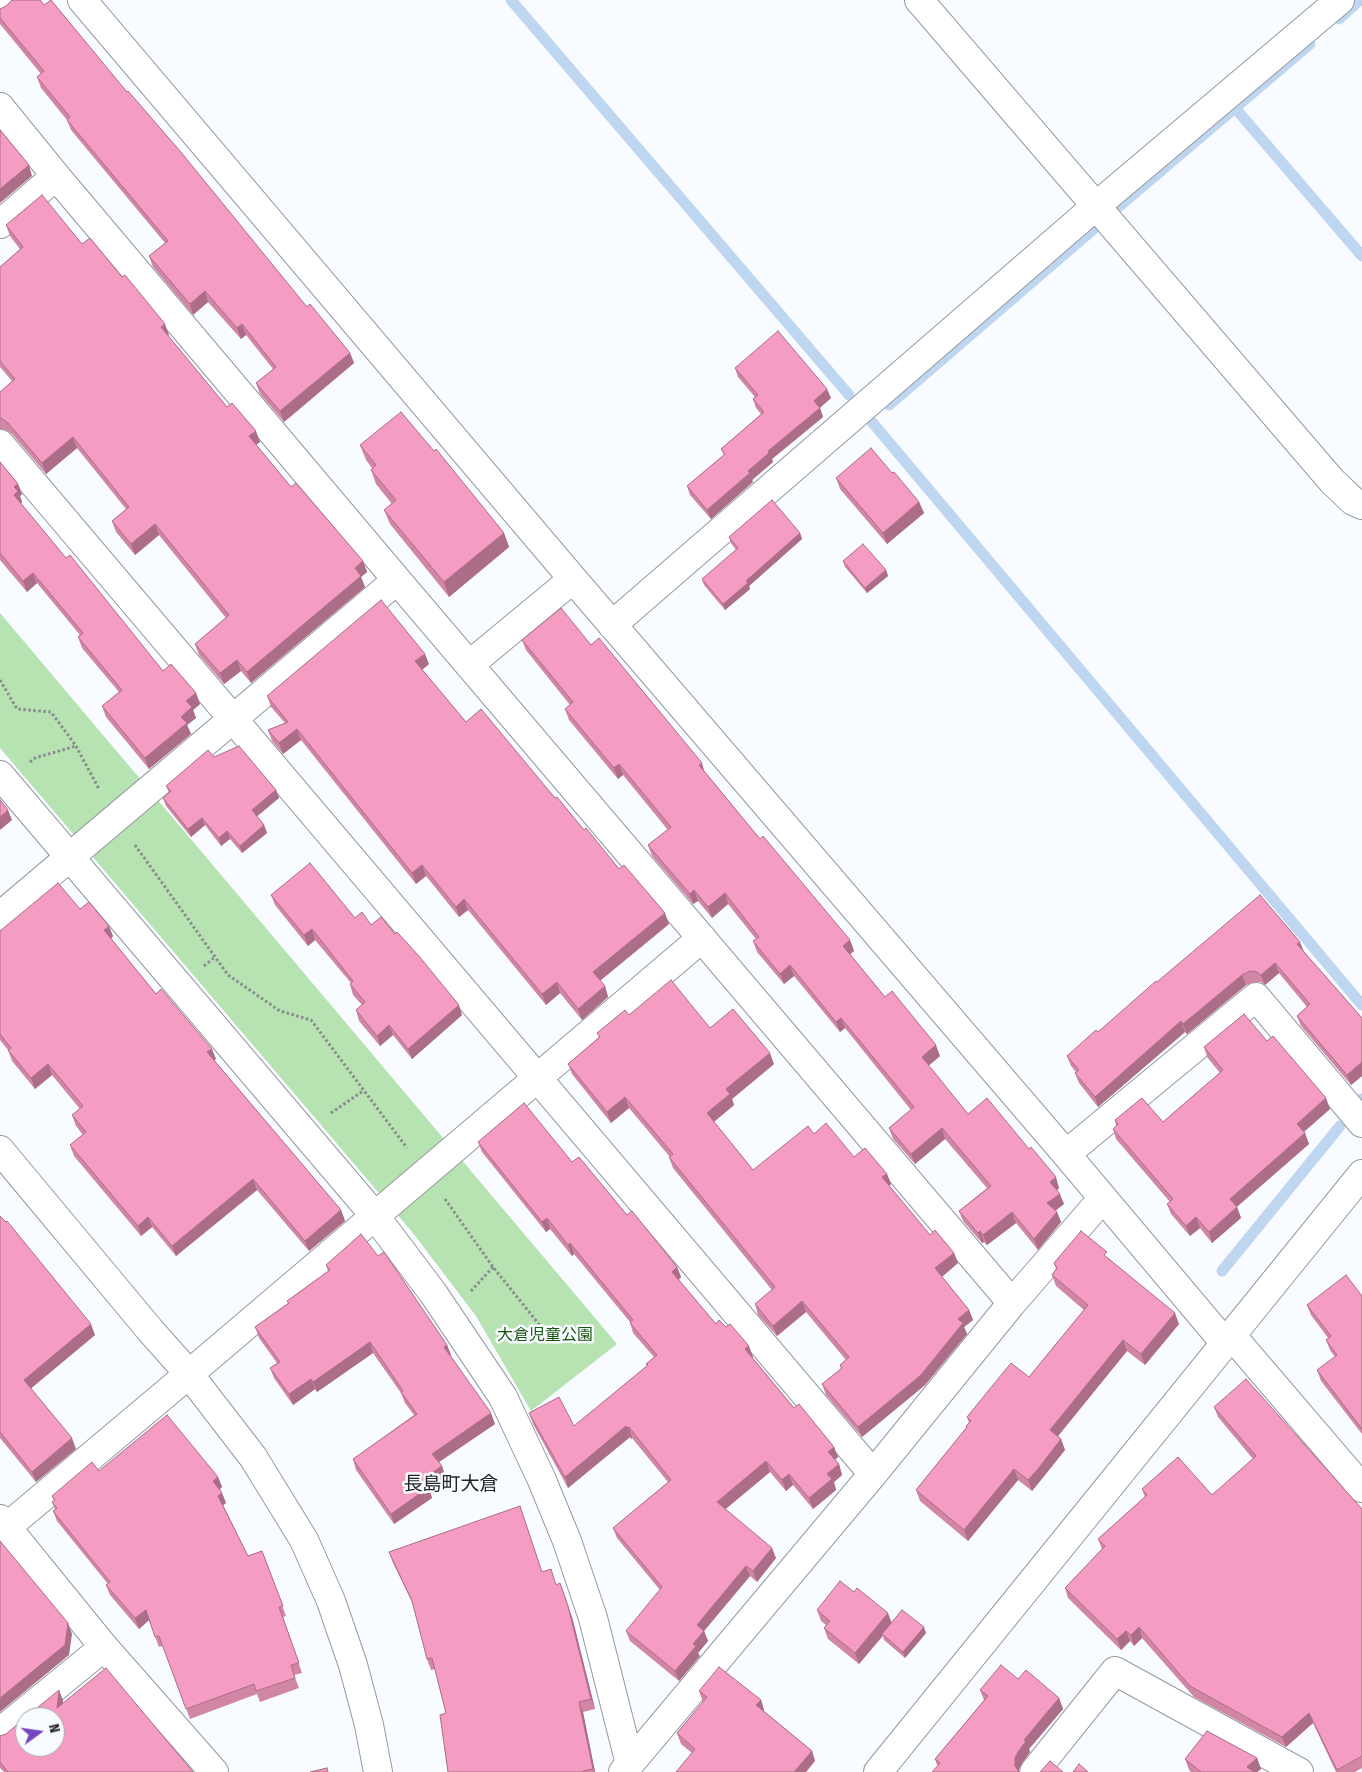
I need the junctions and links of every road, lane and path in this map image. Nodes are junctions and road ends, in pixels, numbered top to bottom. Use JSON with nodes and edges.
{"nodes":[{"id":1,"x":6,"y":0,"type":"edge"},
{"id":2,"x":82,"y":0,"type":"edge"},
{"id":3,"x":920,"y":0,"type":"edge"},
{"id":4,"x":1340,"y":0,"type":"edge"},
{"id":5,"x":0,"y":5,"type":"edge"},
{"id":6,"x":0,"y":108,"type":"edge"},
{"id":7,"x":56,"y":176,"type":"junction"},
{"id":8,"x":1096,"y":206,"type":"junction"},
{"id":9,"x":0,"y":224,"type":"edge"},
{"id":10,"x":0,"y":444,"type":"edge"},
{"id":11,"x":1362,"y":505,"type":"edge"},
{"id":12,"x":397,"y":580,"type":"junction"},
{"id":13,"x":573,"y":580,"type":"junction"},
{"id":14,"x":612,"y":624,"type":"junction"},
{"id":15,"x":469,"y":665,"type":"junction"},
{"id":16,"x":0,"y":680,"type":"edge"},
{"id":17,"x":233,"y":720,"type":"junction"},
{"id":18,"x":76,"y":746,"type":"junction"},
{"id":19,"x":2,"y":778,"type":"edge"},
{"id":20,"x":116,"y":818,"type":"junction"},
{"id":21,"x":70,"y":858,"type":"junction"},
{"id":22,"x":0,"y":916,"type":"edge"},
{"id":23,"x":702,"y":938,"type":"junction"},
{"id":24,"x":537,"y":1077,"type":"junction"},
{"id":25,"x":363,"y":1090,"type":"junction"},
{"id":26,"x":1362,"y":1122,"type":"edge"},
{"id":27,"x":304,"y":1133,"type":"junction"},
{"id":28,"x":0,"y":1150,"type":"edge"},
{"id":29,"x":1066,"y":1154,"type":"junction"},
{"id":30,"x":425,"y":1172,"type":"junction"},
{"id":31,"x":1362,"y":1174,"type":"edge"},
{"id":32,"x":1103,"y":1198,"type":"junction"},
{"id":33,"x":375,"y":1216,"type":"junction"},
{"id":34,"x":1012,"y":1304,"type":"junction"},
{"id":35,"x":550,"y":1338,"type":"dead end"},
{"id":36,"x":1228,"y":1340,"type":"junction"},
{"id":37,"x":189,"y":1374,"type":"junction"},
{"id":38,"x":873,"y":1474,"type":"junction"},
{"id":39,"x":1362,"y":1488,"type":"edge"},
{"id":40,"x":3,"y":1523,"type":"edge"},
{"id":41,"x":104,"y":1646,"type":"junction"},
{"id":42,"x":0,"y":1732,"type":"edge"},
{"id":43,"x":626,"y":1768,"type":"edge"},
{"id":44,"x":214,"y":1772,"type":"edge"},
{"id":45,"x":378,"y":1772,"type":"edge"},
{"id":46,"x":878,"y":1772,"type":"edge"},
{"id":47,"x":1034,"y":1772,"type":"edge"},
{"id":48,"x":1300,"y":1772,"type":"edge"}],
"edges":[{"from":1,"to":5,"type":"street"},
{"from":2,"to":13,"type":"street"},
{"from":3,"to":8,"type":"street"},
{"from":4,"to":8,"type":"street"},
{"from":6,"to":7,"type":"street"},
{"from":7,"to":9,"type":"street"},
{"from":7,"to":12,"type":"street"},
{"from":8,"to":11,"type":"street"},
{"from":8,"to":14,"type":"street"},
{"from":10,"to":17,"type":"street"},
{"from":12,"to":15,"type":"street"},
{"from":12,"to":17,"type":"street"},
{"from":13,"to":14,"type":"street"},
{"from":13,"to":15,"type":"street"},
{"from":14,"to":29,"type":"street"},
{"from":15,"to":23,"type":"street"},
{"from":16,"to":18,"type":"path"},
{"from":17,"to":20,"type":"street"},
{"from":17,"to":24,"type":"street"},
{"from":18,"to":19,"type":"path"},
{"from":18,"to":20,"type":"path"},
{"from":19,"to":21,"type":"street"},
{"from":20,"to":21,"type":"street"},
{"from":20,"to":25,"type":"path"},
{"from":21,"to":22,"type":"street"},
{"from":21,"to":27,"type":"street"},
{"from":23,"to":24,"type":"street"},
{"from":23,"to":34,"type":"street"},
{"from":24,"to":30,"type":"street"},
{"from":24,"to":38,"type":"street"},
{"from":25,"to":27,"type":"path"},
{"from":25,"to":30,"type":"path"},
{"from":26,"to":29,"type":"street"},
{"from":27,"to":33,"type":"street"},
{"from":28,"to":37,"type":"street"},
{"from":29,"to":32,"type":"street"},
{"from":30,"to":33,"type":"street"},
{"from":30,"to":35,"type":"path"},
{"from":31,"to":36,"type":"street"},
{"from":32,"to":34,"type":"street"},
{"from":32,"to":36,"type":"street"},
{"from":33,"to":37,"type":"street"},
{"from":33,"to":43,"type":"street"},
{"from":34,"to":38,"type":"street"},
{"from":36,"to":39,"type":"street"},
{"from":36,"to":46,"type":"street"},
{"from":37,"to":40,"type":"street"},
{"from":37,"to":45,"type":"street"},
{"from":38,"to":43,"type":"street"},
{"from":40,"to":41,"type":"street"},
{"from":41,"to":42,"type":"street"},
{"from":41,"to":44,"type":"street"},
{"from":47,"to":48,"type":"street"}]}
